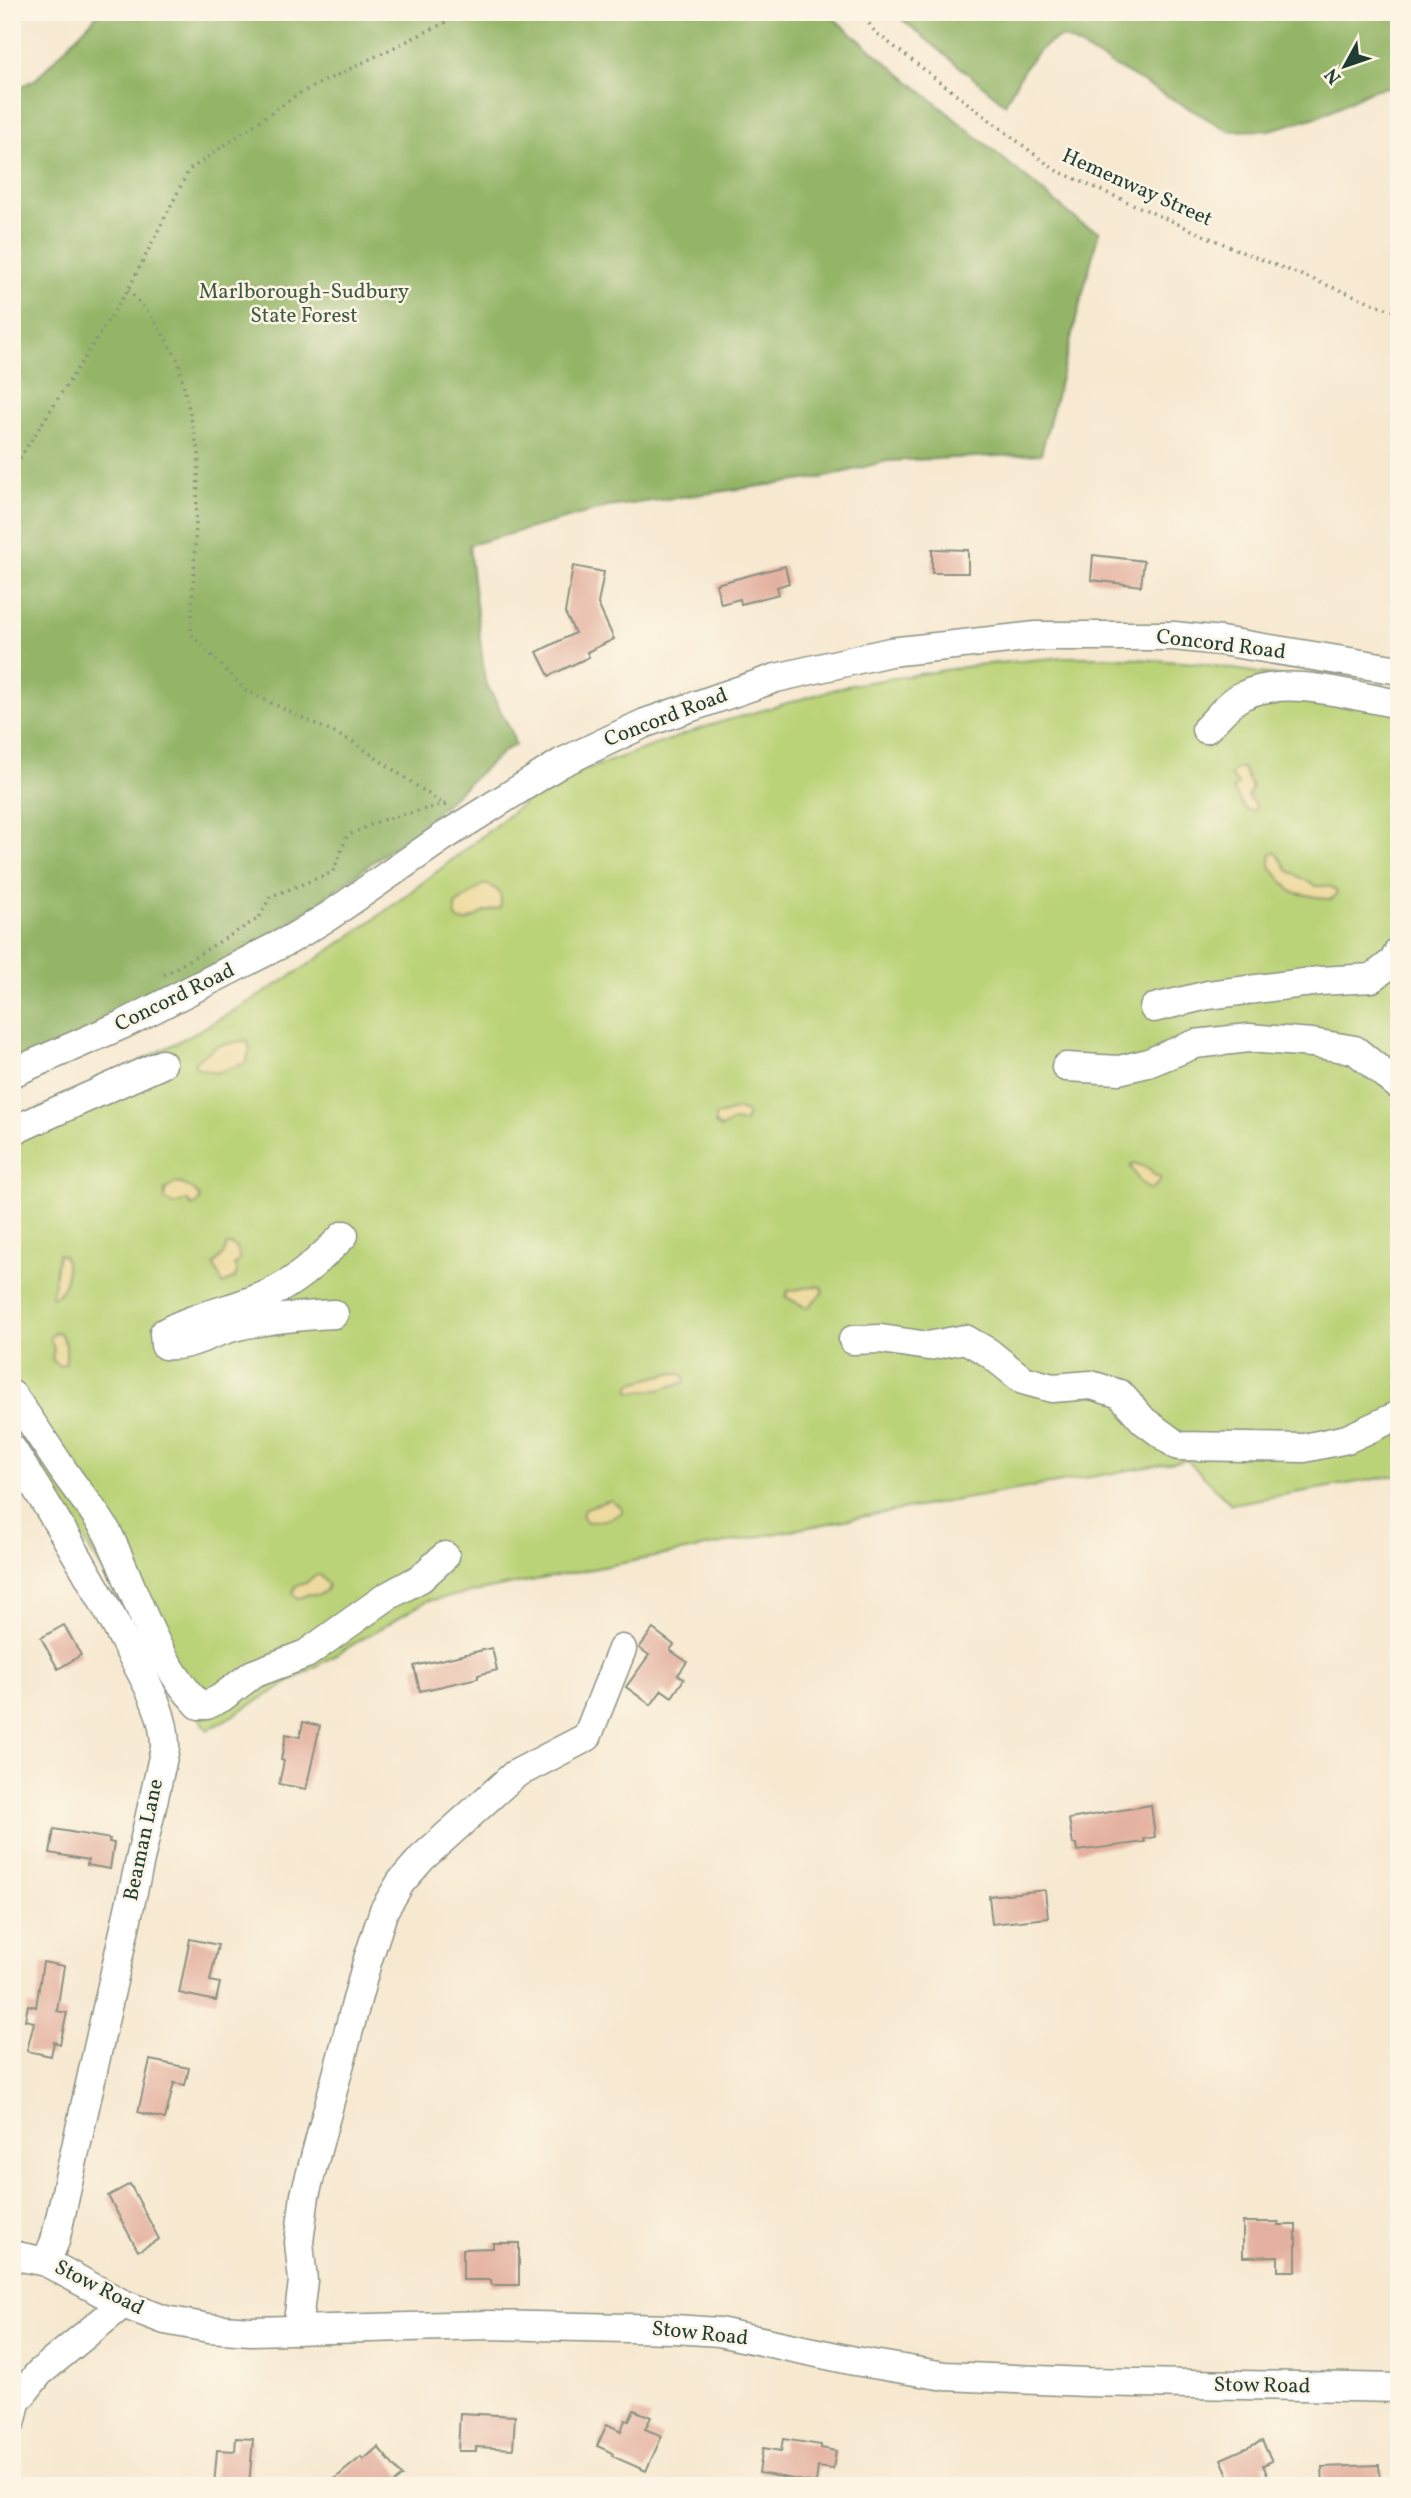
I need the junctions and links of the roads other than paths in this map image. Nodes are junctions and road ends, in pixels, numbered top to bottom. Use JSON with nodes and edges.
{"nodes":[{"id":1,"x":1399,"y":670,"type":"edge"},
{"id":2,"x":1399,"y":704,"type":"edge"},
{"id":3,"x":1206,"y":729,"type":"dead end"},
{"id":4,"x":1399,"y":950,"type":"edge"},
{"id":5,"x":1154,"y":1007,"type":"dead end"},
{"id":6,"x":162,"y":1064,"type":"dead end"},
{"id":7,"x":1066,"y":1067,"type":"dead end"},
{"id":8,"x":12,"y":1073,"type":"edge"},
{"id":9,"x":1399,"y":1086,"type":"edge"},
{"id":10,"x":12,"y":1131,"type":"edge"},
{"id":11,"x":344,"y":1235,"type":"dead end"},
{"id":12,"x":334,"y":1314,"type":"dead end"},
{"id":13,"x":853,"y":1340,"type":"dead end"},
{"id":14,"x":12,"y":1395,"type":"edge"},
{"id":15,"x":1399,"y":1416,"type":"edge"},
{"id":16,"x":12,"y":1449,"type":"edge"},
{"id":17,"x":445,"y":1556,"type":"dead end"},
{"id":18,"x":622,"y":1649,"type":"dead end"},
{"id":19,"x":12,"y":2255,"type":"edge"},
{"id":20,"x":47,"y":2262,"type":"junction"},
{"id":21,"x":123,"y":2304,"type":"junction"},
{"id":22,"x":298,"y":2330,"type":"junction"},
{"id":23,"x":1399,"y":2388,"type":"edge"},
{"id":24,"x":12,"y":2420,"type":"edge"}],
"edges":[{"from":1,"to":8,"type":"street","name":"Concord Road"},
{"from":2,"to":3,"type":"street"},
{"from":4,"to":5,"type":"street"},
{"from":6,"to":10,"type":"street"},
{"from":7,"to":9,"type":"street"},
{"from":11,"to":12,"type":"street"},
{"from":13,"to":15,"type":"street"},
{"from":14,"to":17,"type":"street"},
{"from":16,"to":20,"type":"street","name":"Beaman Lane"},
{"from":18,"to":22,"type":"street"},
{"from":19,"to":20,"type":"street","name":"Stow Road"},
{"from":20,"to":21,"type":"street","name":"Stow Road"},
{"from":21,"to":22,"type":"street","name":"Stow Road"},
{"from":21,"to":24,"type":"street"},
{"from":22,"to":23,"type":"street","name":"Stow Road"}]}
